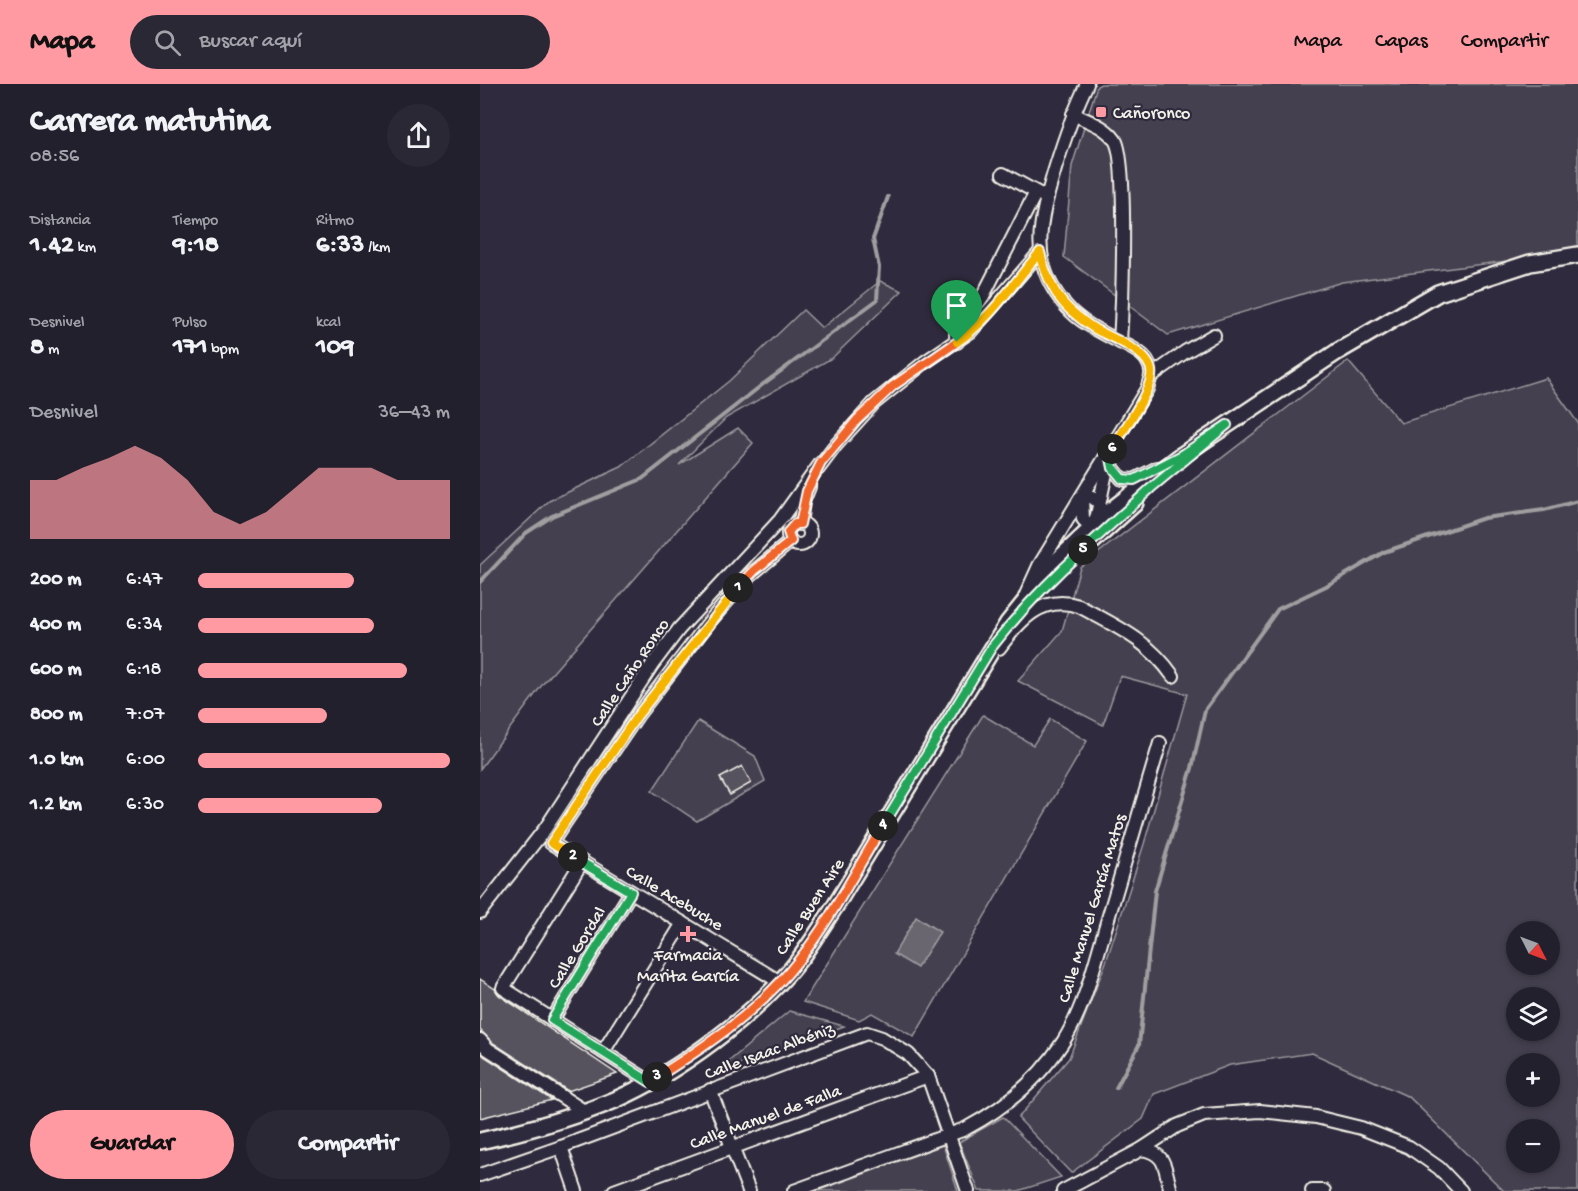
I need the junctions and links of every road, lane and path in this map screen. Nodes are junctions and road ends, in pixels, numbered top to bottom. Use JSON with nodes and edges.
{"nodes":[{"id":1,"x":1087,"y":84,"type":"edge"},
{"id":2,"x":1072,"y":114,"type":"junction"},
{"id":3,"x":1003,"y":174,"type":"dead end"},
{"id":4,"x":1032,"y":198,"type":"dead end"},
{"id":5,"x":1046,"y":198,"type":"junction"},
{"id":6,"x":1040,"y":252,"type":"junction"},
{"id":7,"x":1578,"y":255,"type":"edge"},
{"id":8,"x":1214,"y":335,"type":"dead end"},
{"id":9,"x":957,"y":342,"type":"junction"},
{"id":10,"x":1120,"y":342,"type":"junction"},
{"id":11,"x":1151,"y":376,"type":"junction"},
{"id":12,"x":1227,"y":425,"type":"junction"},
{"id":13,"x":1110,"y":453,"type":"junction"},
{"id":14,"x":1182,"y":455,"type":"junction"},
{"id":15,"x":821,"y":463,"type":"junction"},
{"id":16,"x":1082,"y":498,"type":"junction"},
{"id":17,"x":1099,"y":503,"type":"junction"},
{"id":18,"x":800,"y":524,"type":"junction"},
{"id":19,"x":1092,"y":528,"type":"junction"},
{"id":20,"x":791,"y":541,"type":"junction"},
{"id":21,"x":1022,"y":604,"type":"junction"},
{"id":22,"x":992,"y":647,"type":"junction"},
{"id":23,"x":1173,"y":676,"type":"dead end"},
{"id":24,"x":964,"y":693,"type":"junction"},
{"id":25,"x":1160,"y":743,"type":"dead end"},
{"id":26,"x":582,"y":862,"type":"junction"},
{"id":27,"x":631,"y":892,"type":"junction"},
{"id":28,"x":480,"y":912,"type":"edge"},
{"id":29,"x":683,"y":923,"type":"junction"},
{"id":30,"x":780,"y":982,"type":"junction"},
{"id":31,"x":552,"y":1020,"type":"junction"},
{"id":32,"x":480,"y":1040,"type":"edge"},
{"id":33,"x":603,"y":1052,"type":"junction"},
{"id":34,"x":928,"y":1076,"type":"junction"},
{"id":35,"x":650,"y":1082,"type":"junction"},
{"id":36,"x":711,"y":1090,"type":"junction"},
{"id":37,"x":584,"y":1111,"type":"junction"},
{"id":38,"x":949,"y":1135,"type":"junction"},
{"id":39,"x":480,"y":1141,"type":"edge"},
{"id":40,"x":561,"y":1147,"type":"junction"},
{"id":41,"x":732,"y":1148,"type":"junction"},
{"id":42,"x":1142,"y":1149,"type":"junction"},
{"id":43,"x":480,"y":1175,"type":"edge"},
{"id":44,"x":576,"y":1191,"type":"edge"},
{"id":45,"x":614,"y":1191,"type":"edge"},
{"id":46,"x":749,"y":1191,"type":"edge"},
{"id":47,"x":794,"y":1191,"type":"edge"},
{"id":48,"x":968,"y":1191,"type":"edge"},
{"id":49,"x":1063,"y":1191,"type":"edge"},
{"id":50,"x":1171,"y":1191,"type":"edge"},
{"id":51,"x":1312,"y":1191,"type":"edge"},
{"id":52,"x":1324,"y":1191,"type":"edge"},
{"id":53,"x":1461,"y":1191,"type":"edge"}],
"edges":[{"from":1,"to":2,"type":"street"},
{"from":2,"to":5,"type":"street"},
{"from":2,"to":10,"type":"street"},
{"from":3,"to":5,"type":"street"},
{"from":4,"to":9,"type":"street"},
{"from":5,"to":6,"type":"street"},
{"from":6,"to":9,"type":"street","name":"Calle Caño Ronco"},
{"from":6,"to":10,"type":"street"},
{"from":7,"to":12,"type":"main road"},
{"from":8,"to":11,"type":"street"},
{"from":9,"to":15,"type":"street","name":"Calle Caño Ronco"},
{"from":10,"to":11,"type":"street"},
{"from":11,"to":13,"type":"street"},
{"from":12,"to":14,"type":"main road"},
{"from":12,"to":22,"type":"main road"},
{"from":13,"to":14,"type":"street"},
{"from":13,"to":16,"type":"street"},
{"from":13,"to":17,"type":"street"},
{"from":14,"to":19,"type":"main road"},
{"from":15,"to":18,"type":"street","name":"Calle Caño Ronco"},
{"from":15,"to":28,"type":"street","name":"Calle Caño Ronco"},
{"from":16,"to":17,"type":"street"},
{"from":16,"to":19,"type":"street"},
{"from":16,"to":21,"type":"street"},
{"from":17,"to":19,"type":"street"},
{"from":18,"to":20,"type":"street"},
{"from":18,"to":20,"type":"street"},
{"from":19,"to":21,"type":"main road"},
{"from":20,"to":26,"type":"street","name":"Calle Acebuche"},
{"from":21,"to":22,"type":"main road"},
{"from":22,"to":24,"type":"main road","name":"Calle Buen Aire"},
{"from":23,"to":24,"type":"street"},
{"from":24,"to":30,"type":"main road","name":"Calle Buen Aire"},
{"from":25,"to":38,"type":"street","name":"Calle Manuel García Matos"},
{"from":26,"to":27,"type":"street","name":"Calle Acebuche"},
{"from":26,"to":31,"type":"street"},
{"from":27,"to":29,"type":"street","name":"Calle Acebuche"},
{"from":27,"to":31,"type":"street","name":"Calle Gordal"},
{"from":29,"to":30,"type":"street","name":"Calle Acebuche"},
{"from":29,"to":33,"type":"street"},
{"from":30,"to":35,"type":"main road","name":"Calle Buen Aire"},
{"from":31,"to":33,"type":"street"},
{"from":32,"to":37,"type":"street"},
{"from":33,"to":35,"type":"street"},
{"from":34,"to":36,"type":"street","name":"Calle Isaac Albéniz"},
{"from":34,"to":38,"type":"street"},
{"from":34,"to":41,"type":"street","name":"Calle Manuel de Falla"},
{"from":35,"to":37,"type":"main road","name":"Calle Buen Aire"},
{"from":36,"to":40,"type":"street","name":"Calle Isaac Albéniz"},
{"from":36,"to":41,"type":"street"},
{"from":37,"to":39,"type":"main road","name":"Calle Buen Aire"},
{"from":38,"to":47,"type":"street","name":"Calle Manuel García Matos"},
{"from":38,"to":48,"type":"street"},
{"from":40,"to":43,"type":"street","name":"Calle Isaac Albéniz"},
{"from":40,"to":44,"type":"street"},
{"from":41,"to":45,"type":"street","name":"Calle Manuel de Falla"},
{"from":41,"to":46,"type":"street"},
{"from":42,"to":49,"type":"street"},
{"from":42,"to":50,"type":"street"},
{"from":42,"to":53,"type":"street"},
{"from":51,"to":52,"type":"street"}]}
